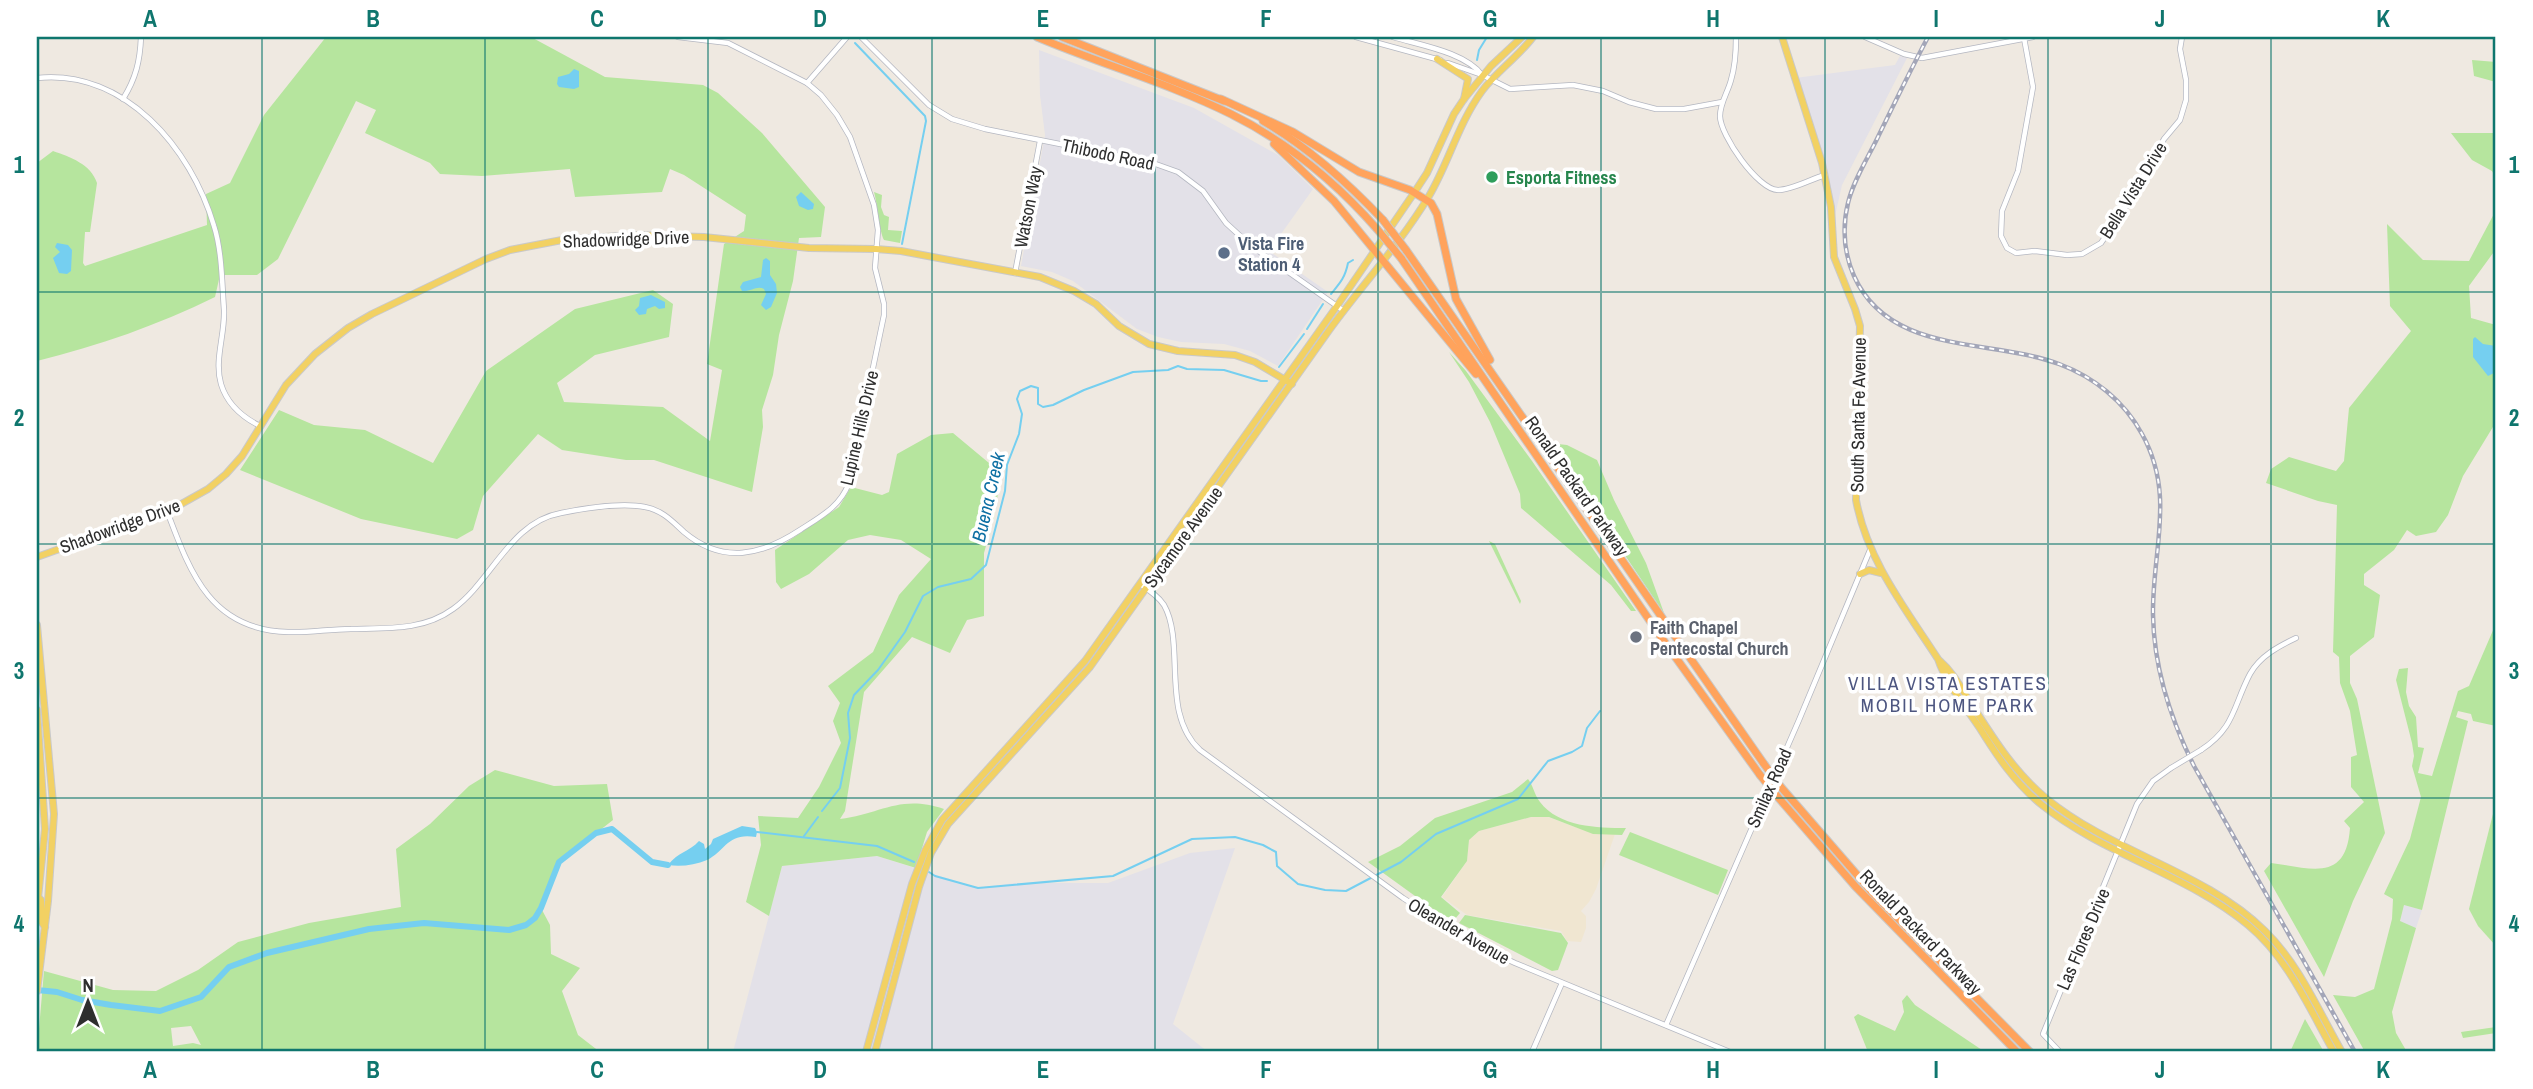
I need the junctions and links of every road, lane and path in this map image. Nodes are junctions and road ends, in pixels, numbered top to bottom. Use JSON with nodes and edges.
{"nodes":[{"id":1,"x":141,"y":37,"type":"edge"},
{"id":2,"x":678,"y":37,"type":"edge"},
{"id":3,"x":847,"y":37,"type":"edge"},
{"id":4,"x":861,"y":37,"type":"edge"},
{"id":5,"x":1037,"y":37,"type":"edge"},
{"id":6,"x":1062,"y":37,"type":"edge"},
{"id":7,"x":1356,"y":37,"type":"edge"},
{"id":8,"x":1393,"y":37,"type":"edge"},
{"id":9,"x":1522,"y":37,"type":"edge"},
{"id":10,"x":1533,"y":37,"type":"edge"},
{"id":11,"x":1736,"y":37,"type":"edge"},
{"id":12,"x":1782,"y":37,"type":"edge"},
{"id":13,"x":1866,"y":37,"type":"edge"},
{"id":14,"x":2033,"y":37,"type":"edge"},
{"id":15,"x":2182,"y":37,"type":"edge"},
{"id":16,"x":2024,"y":38,"type":"edge"},
{"id":17,"x":1437,"y":60,"type":"junction"},
{"id":18,"x":1482,"y":75,"type":"junction"},
{"id":19,"x":37,"y":78,"type":"edge"},
{"id":20,"x":1492,"y":81,"type":"junction"},
{"id":21,"x":807,"y":83,"type":"junction"},
{"id":22,"x":123,"y":99,"type":"junction"},
{"id":23,"x":1221,"y":99,"type":"junction"},
{"id":24,"x":1464,"y":99,"type":"junction"},
{"id":25,"x":1722,"y":102,"type":"junction"},
{"id":26,"x":1266,"y":134,"type":"junction"},
{"id":27,"x":1040,"y":141,"type":"junction"},
{"id":28,"x":1825,"y":175,"type":"junction"},
{"id":29,"x":1414,"y":193,"type":"junction"},
{"id":30,"x":1426,"y":200,"type":"junction"},
{"id":31,"x":877,"y":249,"type":"junction"},
{"id":32,"x":1375,"y":252,"type":"junction"},
{"id":33,"x":1383,"y":262,"type":"junction"},
{"id":34,"x":1015,"y":273,"type":"junction"},
{"id":35,"x":1340,"y":308,"type":"junction"},
{"id":36,"x":1493,"y":371,"type":"junction"},
{"id":37,"x":1289,"y":382,"type":"junction"},
{"id":38,"x":1494,"y":396,"type":"junction"},
{"id":39,"x":260,"y":426,"type":"junction"},
{"id":40,"x":167,"y":511,"type":"junction"},
{"id":41,"x":1870,"y":550,"type":"junction"},
{"id":42,"x":37,"y":557,"type":"edge"},
{"id":43,"x":1860,"y":573,"type":"junction"},
{"id":44,"x":1884,"y":575,"type":"junction"},
{"id":45,"x":1143,"y":586,"type":"junction"},
{"id":46,"x":37,"y":625,"type":"edge"},
{"id":47,"x":2296,"y":638,"type":"dead end"},
{"id":48,"x":37,"y":710,"type":"edge"},
{"id":49,"x":2121,"y":848,"type":"junction"},
{"id":50,"x":38,"y":897,"type":"edge"},
{"id":51,"x":37,"y":908,"type":"edge"},
{"id":52,"x":44,"y":927,"type":"junction"},
{"id":53,"x":1562,"y":983,"type":"junction"},
{"id":54,"x":37,"y":991,"type":"edge"},
{"id":55,"x":2309,"y":1002,"type":"junction"},
{"id":56,"x":1666,"y":1025,"type":"junction"},
{"id":57,"x":2029,"y":1051,"type":"edge"},
{"id":58,"x":866,"y":1052,"type":"edge"},
{"id":59,"x":875,"y":1052,"type":"edge"},
{"id":60,"x":1532,"y":1052,"type":"edge"},
{"id":61,"x":1730,"y":1052,"type":"edge"},
{"id":62,"x":2017,"y":1052,"type":"edge"},
{"id":63,"x":2060,"y":1052,"type":"edge"},
{"id":64,"x":2334,"y":1052,"type":"edge"},
{"id":65,"x":2342,"y":1052,"type":"edge"}],
"edges":[{"from":1,"to":22,"type":"street"},
{"from":2,"to":21,"type":"street","name":"Lupine Hills Drive"},
{"from":3,"to":21,"type":"street"},
{"from":4,"to":27,"type":"street","name":"Thibodo Road"},
{"from":5,"to":26,"type":"highway","name":"Ronald Packard Parkway"},
{"from":6,"to":23,"type":"highway","name":"Ronald Packard Parkway"},
{"from":7,"to":17,"type":"street"},
{"from":8,"to":18,"type":"street"},
{"from":9,"to":18,"type":"main road","name":"Sycamore Avenue"},
{"from":10,"to":20,"type":"main road","name":"Sycamore Avenue"},
{"from":11,"to":25,"type":"street"},
{"from":12,"to":28,"type":"main road","name":"South Santa Fe Avenue"},
{"from":13,"to":16,"type":"street"},
{"from":14,"to":16,"type":"street"},
{"from":15,"to":16,"type":"street","name":"Bella Vista Drive"},
{"from":17,"to":18,"type":"street"},
{"from":17,"to":24,"type":"main road"},
{"from":18,"to":20,"type":"street"},
{"from":18,"to":24,"type":"main road","name":"Sycamore Avenue"},
{"from":19,"to":22,"type":"street"},
{"from":20,"to":25,"type":"street"},
{"from":20,"to":30,"type":"main road","name":"Sycamore Avenue"},
{"from":21,"to":31,"type":"street","name":"Lupine Hills Drive"},
{"from":22,"to":39,"type":"street"},
{"from":23,"to":29,"type":"highway"},
{"from":23,"to":36,"type":"highway","name":"Ronald Packard Parkway","bridge":true},
{"from":24,"to":29,"type":"main road","name":"Sycamore Avenue"},
{"from":25,"to":28,"type":"street"},
{"from":26,"to":32,"type":"highway"},
{"from":26,"to":38,"type":"highway","name":"Ronald Packard Parkway","bridge":true},
{"from":27,"to":34,"type":"street","name":"Watson Way"},
{"from":27,"to":35,"type":"street","name":"Thibodo Road"},
{"from":28,"to":41,"type":"main road","name":"South Santa Fe Avenue"},
{"from":29,"to":30,"type":"highway"},
{"from":29,"to":32,"type":"main road","name":"Sycamore Avenue"},
{"from":30,"to":33,"type":"main road","name":"Sycamore Avenue"},
{"from":30,"to":36,"type":"highway"},
{"from":31,"to":34,"type":"main road","name":"Shadowridge Drive"},
{"from":31,"to":39,"type":"main road","name":"Shadowridge Drive"},
{"from":31,"to":40,"type":"street","name":"Lupine Hills Drive"},
{"from":32,"to":33,"type":"highway"},
{"from":32,"to":35,"type":"main road","name":"Sycamore Avenue"},
{"from":33,"to":35,"type":"main road","name":"Sycamore Avenue"},
{"from":33,"to":38,"type":"highway"},
{"from":34,"to":37,"type":"main road","name":"Shadowridge Drive"},
{"from":35,"to":37,"type":"main road","name":"Sycamore Avenue"},
{"from":36,"to":57,"type":"highway","name":"Ronald Packard Parkway","bridge":true},
{"from":37,"to":45,"type":"main road","name":"Sycamore Avenue"},
{"from":38,"to":62,"type":"highway","name":"Ronald Packard Parkway","bridge":true},
{"from":39,"to":40,"type":"main road","name":"Shadowridge Drive"},
{"from":40,"to":42,"type":"main road","name":"Shadowridge Drive"},
{"from":41,"to":43,"type":"street","name":"Smilax Road"},
{"from":41,"to":44,"type":"main road","name":"South Santa Fe Avenue"},
{"from":43,"to":44,"type":"main road"},
{"from":43,"to":56,"type":"street","name":"Smilax Road"},
{"from":44,"to":49,"type":"main road","name":"South Santa Fe Avenue"},
{"from":45,"to":53,"type":"street","name":"Oleander Avenue"},
{"from":45,"to":58,"type":"main road","name":"Sycamore Avenue"},
{"from":45,"to":59,"type":"main road","name":"Sycamore Avenue"},
{"from":46,"to":52,"type":"main road"},
{"from":47,"to":49,"type":"street","name":"Las Flores Drive","bridge":true},
{"from":48,"to":50,"type":"main road"},
{"from":49,"to":55,"type":"main road","name":"South Santa Fe Avenue"},
{"from":49,"to":63,"type":"street","name":"Las Flores Drive"},
{"from":50,"to":51,"type":"main road"},
{"from":50,"to":52,"type":"main road"},
{"from":52,"to":54,"type":"main road"},
{"from":53,"to":56,"type":"street","name":"Oleander Avenue"},
{"from":53,"to":60,"type":"street"},
{"from":55,"to":64,"type":"main road"},
{"from":55,"to":65,"type":"main road"},
{"from":56,"to":61,"type":"street","name":"Oleander Avenue"}]}
